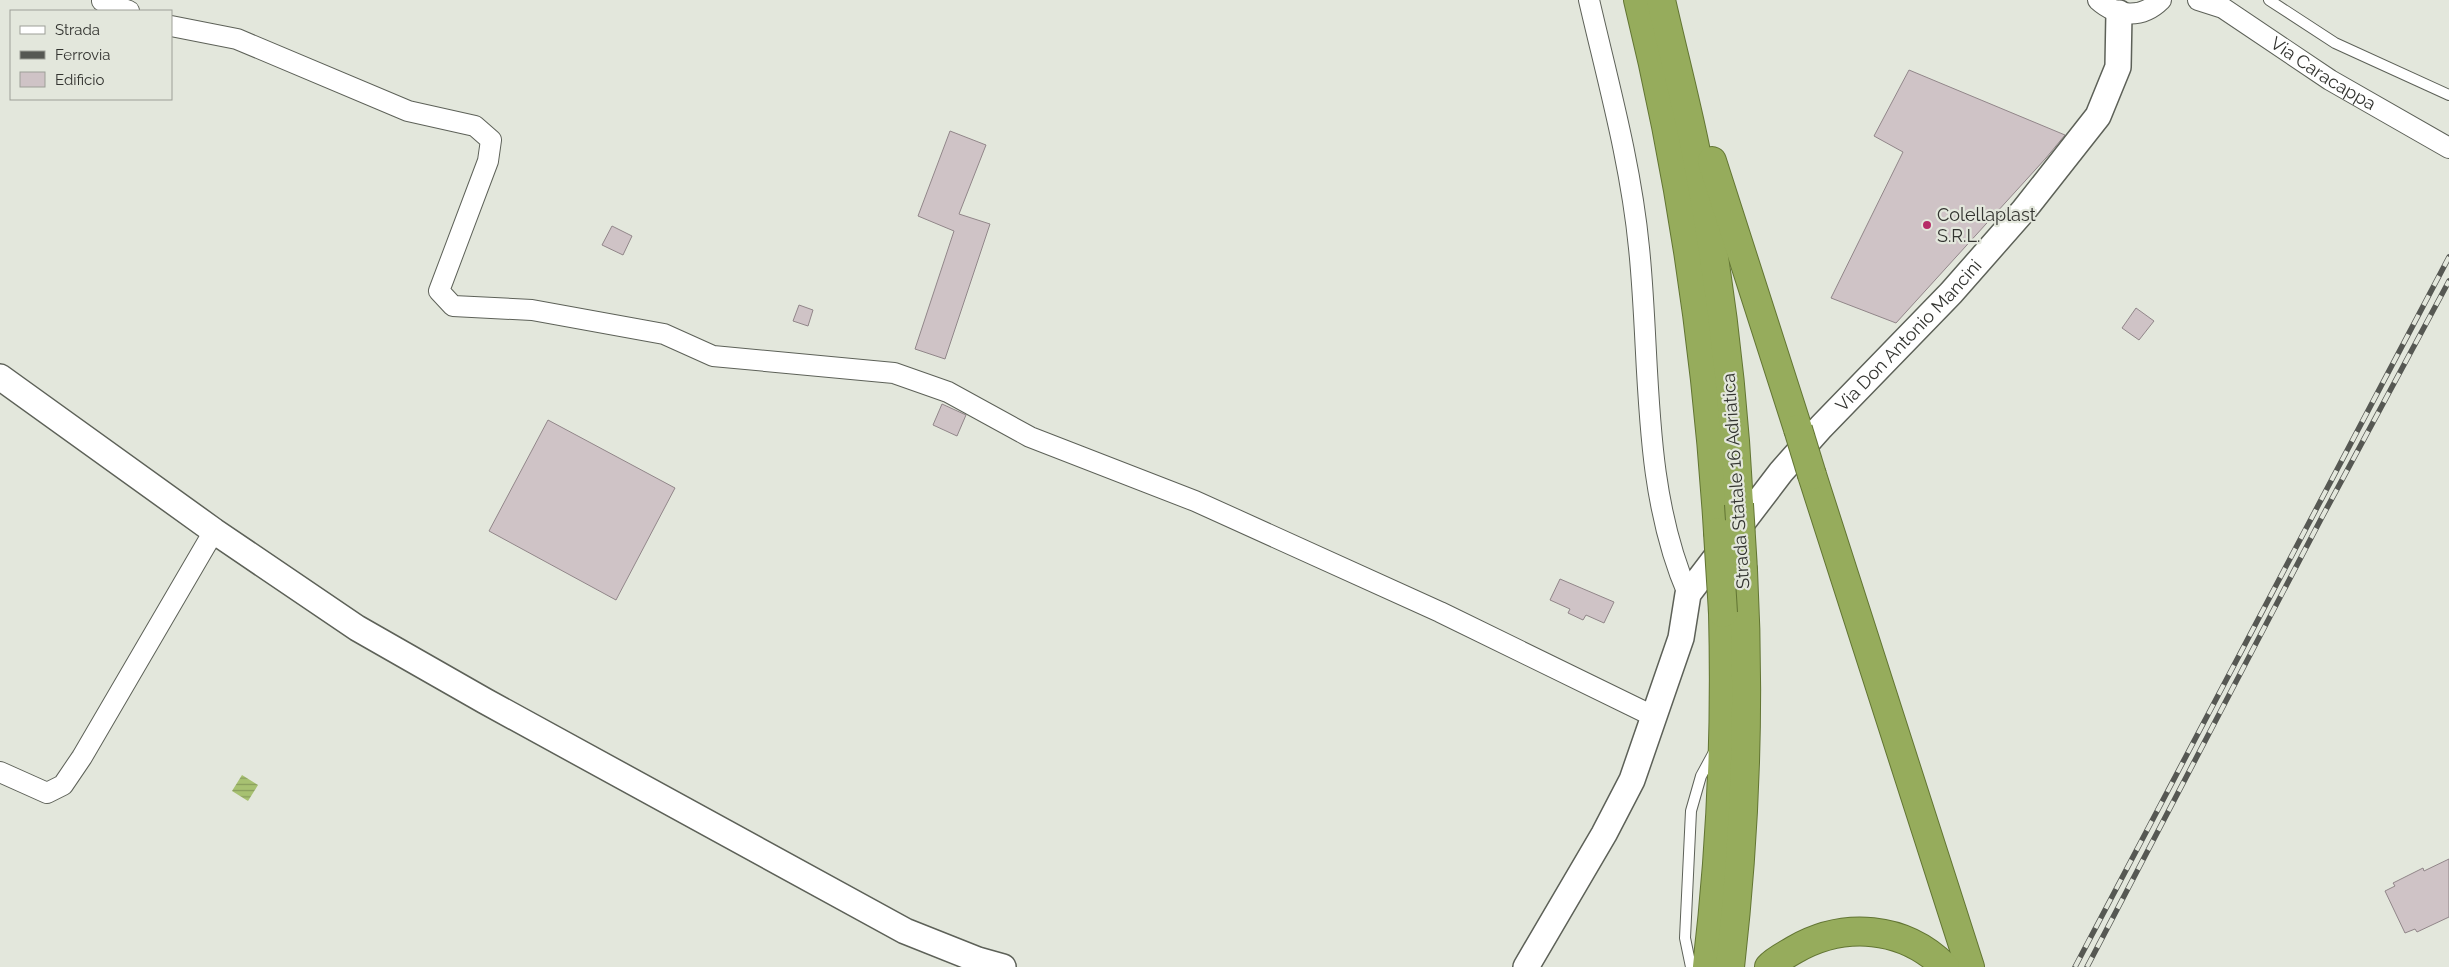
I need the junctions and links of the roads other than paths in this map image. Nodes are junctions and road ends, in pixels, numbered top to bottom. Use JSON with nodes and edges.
{"nodes":[{"id":1,"x":1589,"y":0,"type":"edge"},
{"id":2,"x":1638,"y":0,"type":"edge"},
{"id":3,"x":1661,"y":0,"type":"edge"},
{"id":4,"x":2098,"y":0,"type":"edge"},
{"id":5,"x":2161,"y":0,"type":"edge"},
{"id":6,"x":2198,"y":0,"type":"edge"},
{"id":7,"x":2269,"y":0,"type":"edge"},
{"id":8,"x":102,"y":1,"type":"edge"},
{"id":9,"x":125,"y":10,"type":"edge"},
{"id":10,"x":2119,"y":13,"type":"junction"},
{"id":11,"x":172,"y":26,"type":"edge"},
{"id":12,"x":1670,"y":36,"type":"junction"},
{"id":13,"x":2449,"y":95,"type":"edge"},
{"id":14,"x":2449,"y":148,"type":"edge"},
{"id":15,"x":0,"y":377,"type":"edge"},
{"id":16,"x":1809,"y":428,"type":"junction"},
{"id":17,"x":214,"y":531,"type":"junction"},
{"id":18,"x":1688,"y":594,"type":"junction"},
{"id":19,"x":1655,"y":717,"type":"junction"},
{"id":20,"x":1723,"y":736,"type":"junction"},
{"id":21,"x":0,"y":772,"type":"edge"},
{"id":22,"x":1003,"y":967,"type":"edge"},
{"id":23,"x":1526,"y":967,"type":"edge"},
{"id":24,"x":1691,"y":967,"type":"edge"},
{"id":25,"x":1707,"y":967,"type":"edge"},
{"id":26,"x":1730,"y":967,"type":"edge"},
{"id":27,"x":1769,"y":967,"type":"edge"},
{"id":28,"x":1945,"y":967,"type":"edge"},
{"id":29,"x":1970,"y":967,"type":"edge"}],
"edges":[{"from":1,"to":18,"type":"street"},
{"from":2,"to":20,"type":"highway","name":"Strada Statale 16 Adriatica","bridge":true},
{"from":3,"to":12,"type":"highway","name":"Strada Statale 16 Adriatica"},
{"from":4,"to":10,"type":"street"},
{"from":5,"to":10,"type":"street"},
{"from":6,"to":14,"type":"street","name":"Via Caracappa"},
{"from":7,"to":13,"type":"lane"},
{"from":8,"to":9,"type":"street"},
{"from":10,"to":16,"type":"street","name":"Via Don Antonio Mancini"},
{"from":11,"to":19,"type":"street"},
{"from":12,"to":16,"type":"highway"},
{"from":12,"to":26,"type":"highway","name":"Strada Statale 16 Adriatica","bridge":true},
{"from":15,"to":17,"type":"street"},
{"from":16,"to":18,"type":"street","name":"Via Don Antonio Mancini"},
{"from":16,"to":29,"type":"highway","bridge":true},
{"from":17,"to":21,"type":"street"},
{"from":17,"to":22,"type":"street"},
{"from":18,"to":19,"type":"street"},
{"from":19,"to":23,"type":"street"},
{"from":20,"to":24,"type":"lane"},
{"from":20,"to":25,"type":"highway","name":"Strada Statale 16 Adriatica"},
{"from":27,"to":28,"type":"highway"}]}
